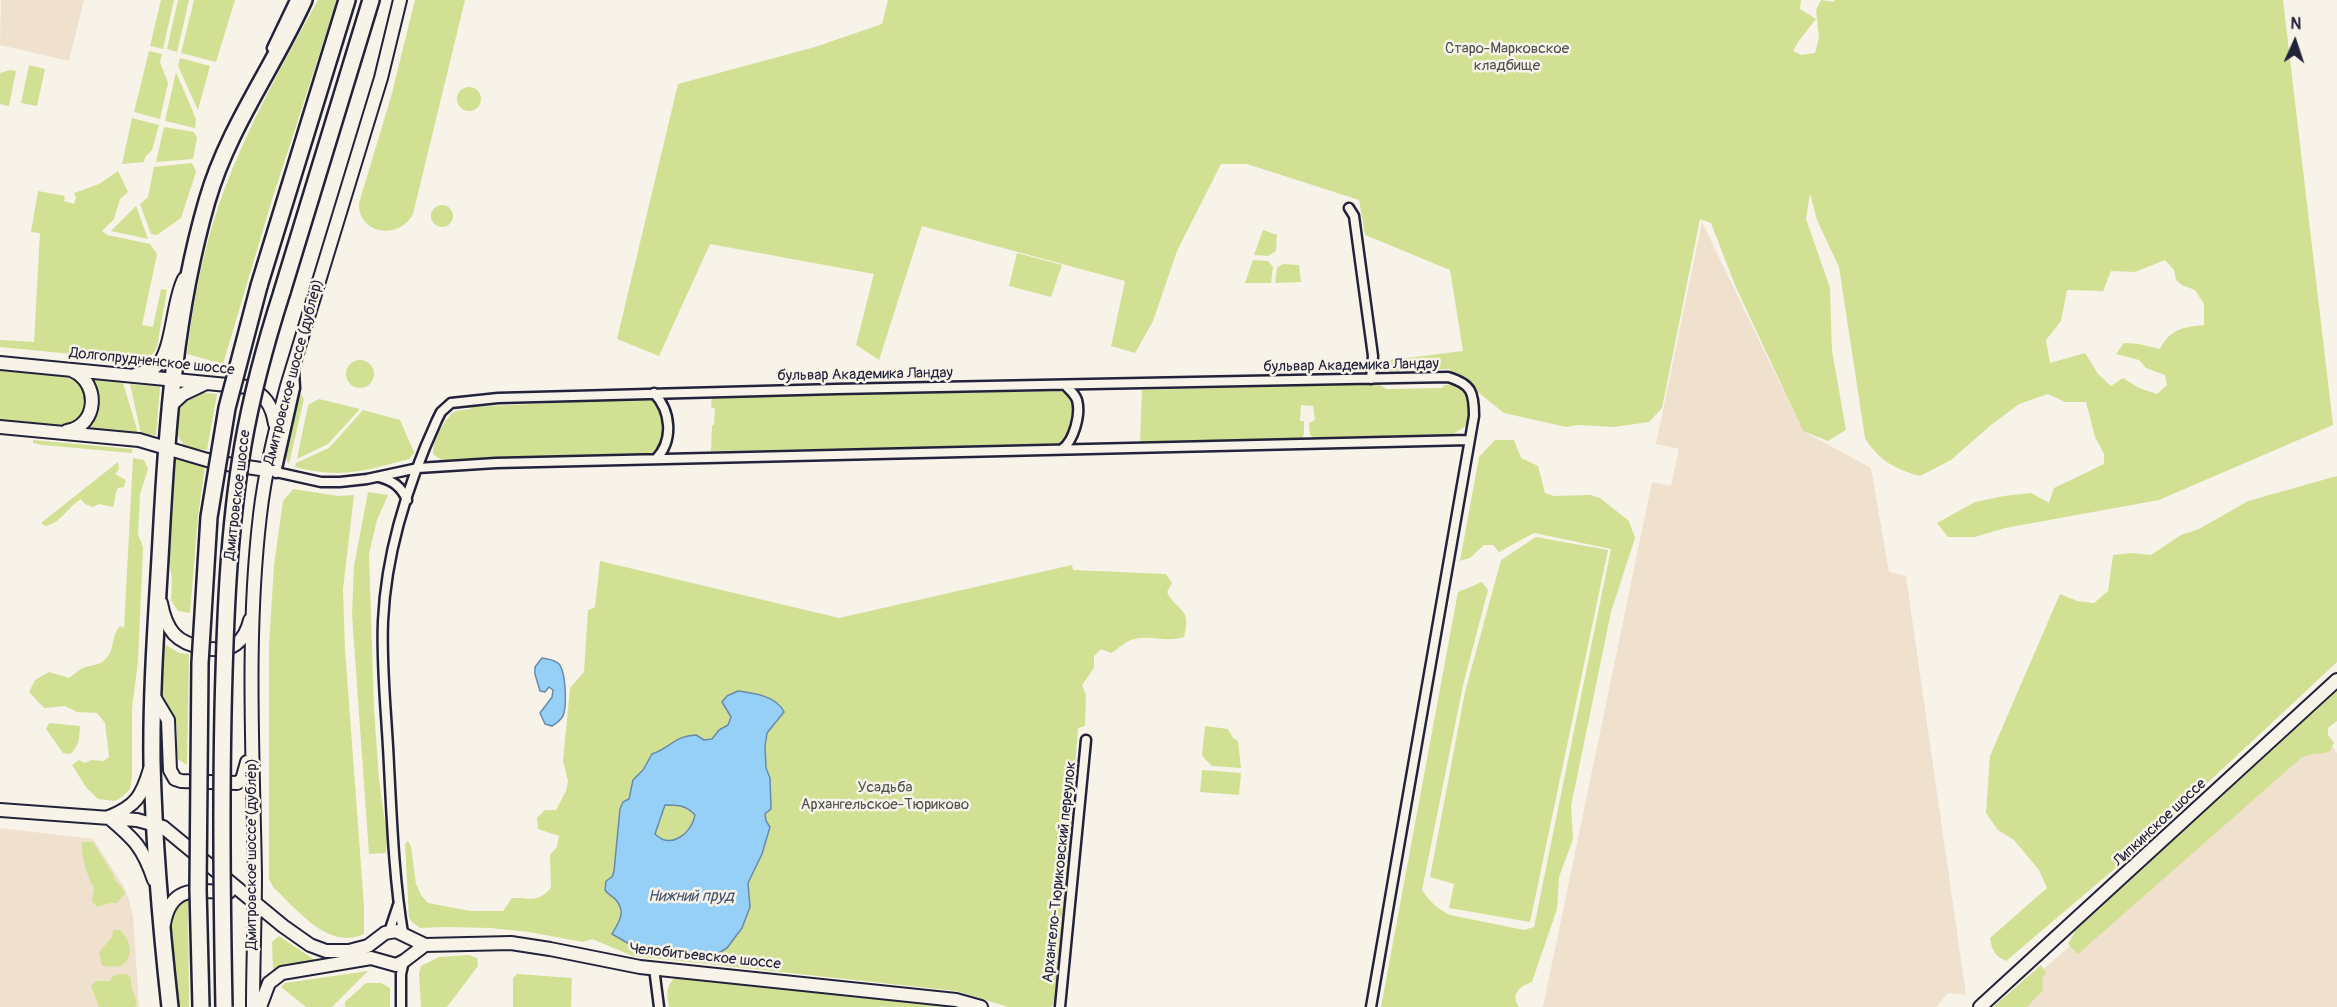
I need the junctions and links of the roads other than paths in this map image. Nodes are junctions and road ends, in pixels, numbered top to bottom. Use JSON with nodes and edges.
{"nodes":[{"id":1,"x":295,"y":0,"type":"edge"},
{"id":2,"x":304,"y":0,"type":"edge"},
{"id":3,"x":347,"y":0,"type":"edge"},
{"id":4,"x":371,"y":0,"type":"edge"},
{"id":5,"x":400,"y":0,"type":"edge"},
{"id":6,"x":247,"y":104,"type":"junction"},
{"id":7,"x":1349,"y":208,"type":"dead end"},
{"id":8,"x":192,"y":266,"type":"junction"},
{"id":9,"x":0,"y":363,"type":"edge"},
{"id":10,"x":293,"y":364,"type":"junction"},
{"id":11,"x":67,"y":369,"type":"junction"},
{"id":12,"x":133,"y":375,"type":"junction"},
{"id":13,"x":172,"y":379,"type":"junction"},
{"id":14,"x":1371,"y":379,"type":"junction"},
{"id":15,"x":208,"y":383,"type":"junction"},
{"id":16,"x":1065,"y":385,"type":"junction"},
{"id":17,"x":654,"y":393,"type":"junction"},
{"id":18,"x":170,"y":406,"type":"junction"},
{"id":19,"x":0,"y":427,"type":"edge"},
{"id":20,"x":276,"y":428,"type":"junction"},
{"id":21,"x":57,"y":432,"type":"junction"},
{"id":22,"x":139,"y":440,"type":"junction"},
{"id":23,"x":1469,"y":440,"type":"junction"},
{"id":24,"x":167,"y":448,"type":"junction"},
{"id":25,"x":1061,"y":449,"type":"junction"},
{"id":26,"x":656,"y":459,"type":"junction"},
{"id":27,"x":418,"y":468,"type":"junction"},
{"id":28,"x":271,"y":471,"type":"junction"},
{"id":29,"x":376,"y":476,"type":"junction"},
{"id":30,"x":164,"y":482,"type":"junction"},
{"id":31,"x":407,"y":500,"type":"junction"},
{"id":32,"x":158,"y":590,"type":"junction"},
{"id":33,"x":253,"y":605,"type":"junction"},
{"id":34,"x":2337,"y":680,"type":"edge"},
{"id":35,"x":153,"y":694,"type":"junction"},
{"id":36,"x":251,"y":736,"type":"junction"},
{"id":37,"x":1086,"y":740,"type":"dead end"},
{"id":38,"x":152,"y":761,"type":"junction"},
{"id":39,"x":0,"y":810,"type":"edge"},
{"id":40,"x":108,"y":817,"type":"junction"},
{"id":41,"x":154,"y":824,"type":"junction"},
{"id":42,"x":243,"y":892,"type":"junction"},
{"id":43,"x":159,"y":897,"type":"junction"},
{"id":44,"x":254,"y":902,"type":"junction"},
{"id":45,"x":398,"y":904,"type":"junction"},
{"id":46,"x":162,"y":932,"type":"junction"},
{"id":47,"x":386,"y":934,"type":"junction"},
{"id":48,"x":405,"y":935,"type":"junction"},
{"id":49,"x":425,"y":945,"type":"junction"},
{"id":50,"x":397,"y":961,"type":"junction"},
{"id":51,"x":654,"y":968,"type":"junction"},
{"id":52,"x":2002,"y":986,"type":"junction"},
{"id":53,"x":170,"y":1007,"type":"edge"},
{"id":54,"x":201,"y":1007,"type":"edge"},
{"id":55,"x":224,"y":1007,"type":"edge"},
{"id":56,"x":253,"y":1007,"type":"edge"},
{"id":57,"x":260,"y":1007,"type":"edge"},
{"id":58,"x":401,"y":1007,"type":"edge"},
{"id":59,"x":658,"y":1007,"type":"edge"},
{"id":60,"x":981,"y":1007,"type":"edge"},
{"id":61,"x":1060,"y":1007,"type":"edge"},
{"id":62,"x":1371,"y":1007,"type":"edge"},
{"id":63,"x":1980,"y":1007,"type":"edge"},
{"id":64,"x":1988,"y":1007,"type":"edge"}],
"edges":[{"from":1,"to":6,"type":"street"},
{"from":2,"to":6,"type":"highway"},
{"from":3,"to":54,"type":"highway","name":"Дмитровское шоссе","bridge":true},
{"from":4,"to":55,"type":"highway","name":"Дмитровское шоссе","bridge":true},
{"from":5,"to":10,"type":"main road","name":"Дмитровское шоссе (дублёр)"},
{"from":6,"to":8,"type":"highway"},
{"from":7,"to":14,"type":"street"},
{"from":8,"to":12,"type":"main road"},
{"from":8,"to":13,"type":"highway"},
{"from":9,"to":11,"type":"main road","name":"Долгопрудненское шоссе"},
{"from":10,"to":20,"type":"main road","name":"Дмитровское шоссе (дублёр)"},
{"from":10,"to":28,"type":"street"},
{"from":11,"to":12,"type":"main road","name":"Долгопрудненское шоссе"},
{"from":11,"to":21,"type":"main road"},
{"from":12,"to":13,"type":"main road","name":"Долгопрудненское шоссе"},
{"from":13,"to":15,"type":"main road","name":"Долгопрудненское шоссе"},
{"from":13,"to":18,"type":"highway"},
{"from":14,"to":16,"type":"street","name":"бульвар Академика Ландау"},
{"from":14,"to":23,"type":"street","name":"бульвар Академика Ландау"},
{"from":15,"to":18,"type":"main road"},
{"from":15,"to":20,"type":"main road","name":"Долгопрудненское шоссе"},
{"from":16,"to":17,"type":"street","name":"бульвар Академика Ландау"},
{"from":16,"to":25,"type":"street"},
{"from":17,"to":26,"type":"street"},
{"from":17,"to":27,"type":"street","name":"бульвар Академика Ландау"},
{"from":18,"to":24,"type":"highway"},
{"from":19,"to":21,"type":"main road"},
{"from":20,"to":28,"type":"main road","name":"Дмитровское шоссе (дублёр)"},
{"from":21,"to":22,"type":"main road"},
{"from":22,"to":24,"type":"main road"},
{"from":22,"to":30,"type":"main road"},
{"from":23,"to":25,"type":"street"},
{"from":23,"to":62,"type":"street","name":"бульвар Академика Ландау"},
{"from":24,"to":28,"type":"main road"},
{"from":24,"to":30,"type":"highway"},
{"from":25,"to":26,"type":"street"},
{"from":26,"to":27,"type":"street"},
{"from":27,"to":29,"type":"street"},
{"from":27,"to":31,"type":"street"},
{"from":28,"to":29,"type":"street"},
{"from":28,"to":33,"type":"main road","name":"Дмитровское шоссе (дублёр)"},
{"from":29,"to":31,"type":"street"},
{"from":30,"to":32,"type":"highway"},
{"from":31,"to":45,"type":"street"},
{"from":32,"to":33,"type":"main road"},
{"from":32,"to":35,"type":"highway"},
{"from":33,"to":36,"type":"main road","name":"Дмитровское шоссе (дублёр)"},
{"from":34,"to":52,"type":"main road","name":"Липкинское шоссе"},
{"from":35,"to":36,"type":"main road"},
{"from":35,"to":38,"type":"highway"},
{"from":36,"to":44,"type":"main road","name":"Дмитровское шоссе (дублёр)"},
{"from":37,"to":61,"type":"street","name":"Архангело-Тюриковский переулок"},
{"from":38,"to":40,"type":"main road"},
{"from":38,"to":41,"type":"highway"},
{"from":39,"to":40,"type":"main road"},
{"from":40,"to":41,"type":"main road"},
{"from":40,"to":43,"type":"main road"},
{"from":41,"to":42,"type":"main road"},
{"from":41,"to":43,"type":"highway"},
{"from":42,"to":44,"type":"main road"},
{"from":42,"to":46,"type":"main road"},
{"from":43,"to":46,"type":"highway"},
{"from":44,"to":47,"type":"main road"},
{"from":44,"to":56,"type":"main road","name":"Дмитровское шоссе (дублёр)"},
{"from":45,"to":47,"type":"street"},
{"from":45,"to":48,"type":"street"},
{"from":46,"to":53,"type":"highway"},
{"from":47,"to":48,"type":"main road","name":"Челобитьевское шоссе"},
{"from":47,"to":50,"type":"main road"},
{"from":48,"to":49,"type":"main road","name":"Челобитьевское шоссе"},
{"from":48,"to":50,"type":"main road"},
{"from":49,"to":50,"type":"main road"},
{"from":49,"to":51,"type":"main road","name":"Челобитьевское шоссе"},
{"from":50,"to":57,"type":"main road"},
{"from":50,"to":58,"type":"street"},
{"from":51,"to":59,"type":"street"},
{"from":51,"to":60,"type":"main road","name":"Челобитьевское шоссе"},
{"from":52,"to":63,"type":"main road","name":"Липкинское шоссе"},
{"from":52,"to":64,"type":"main road","name":"Липкинское шоссе"}]}
